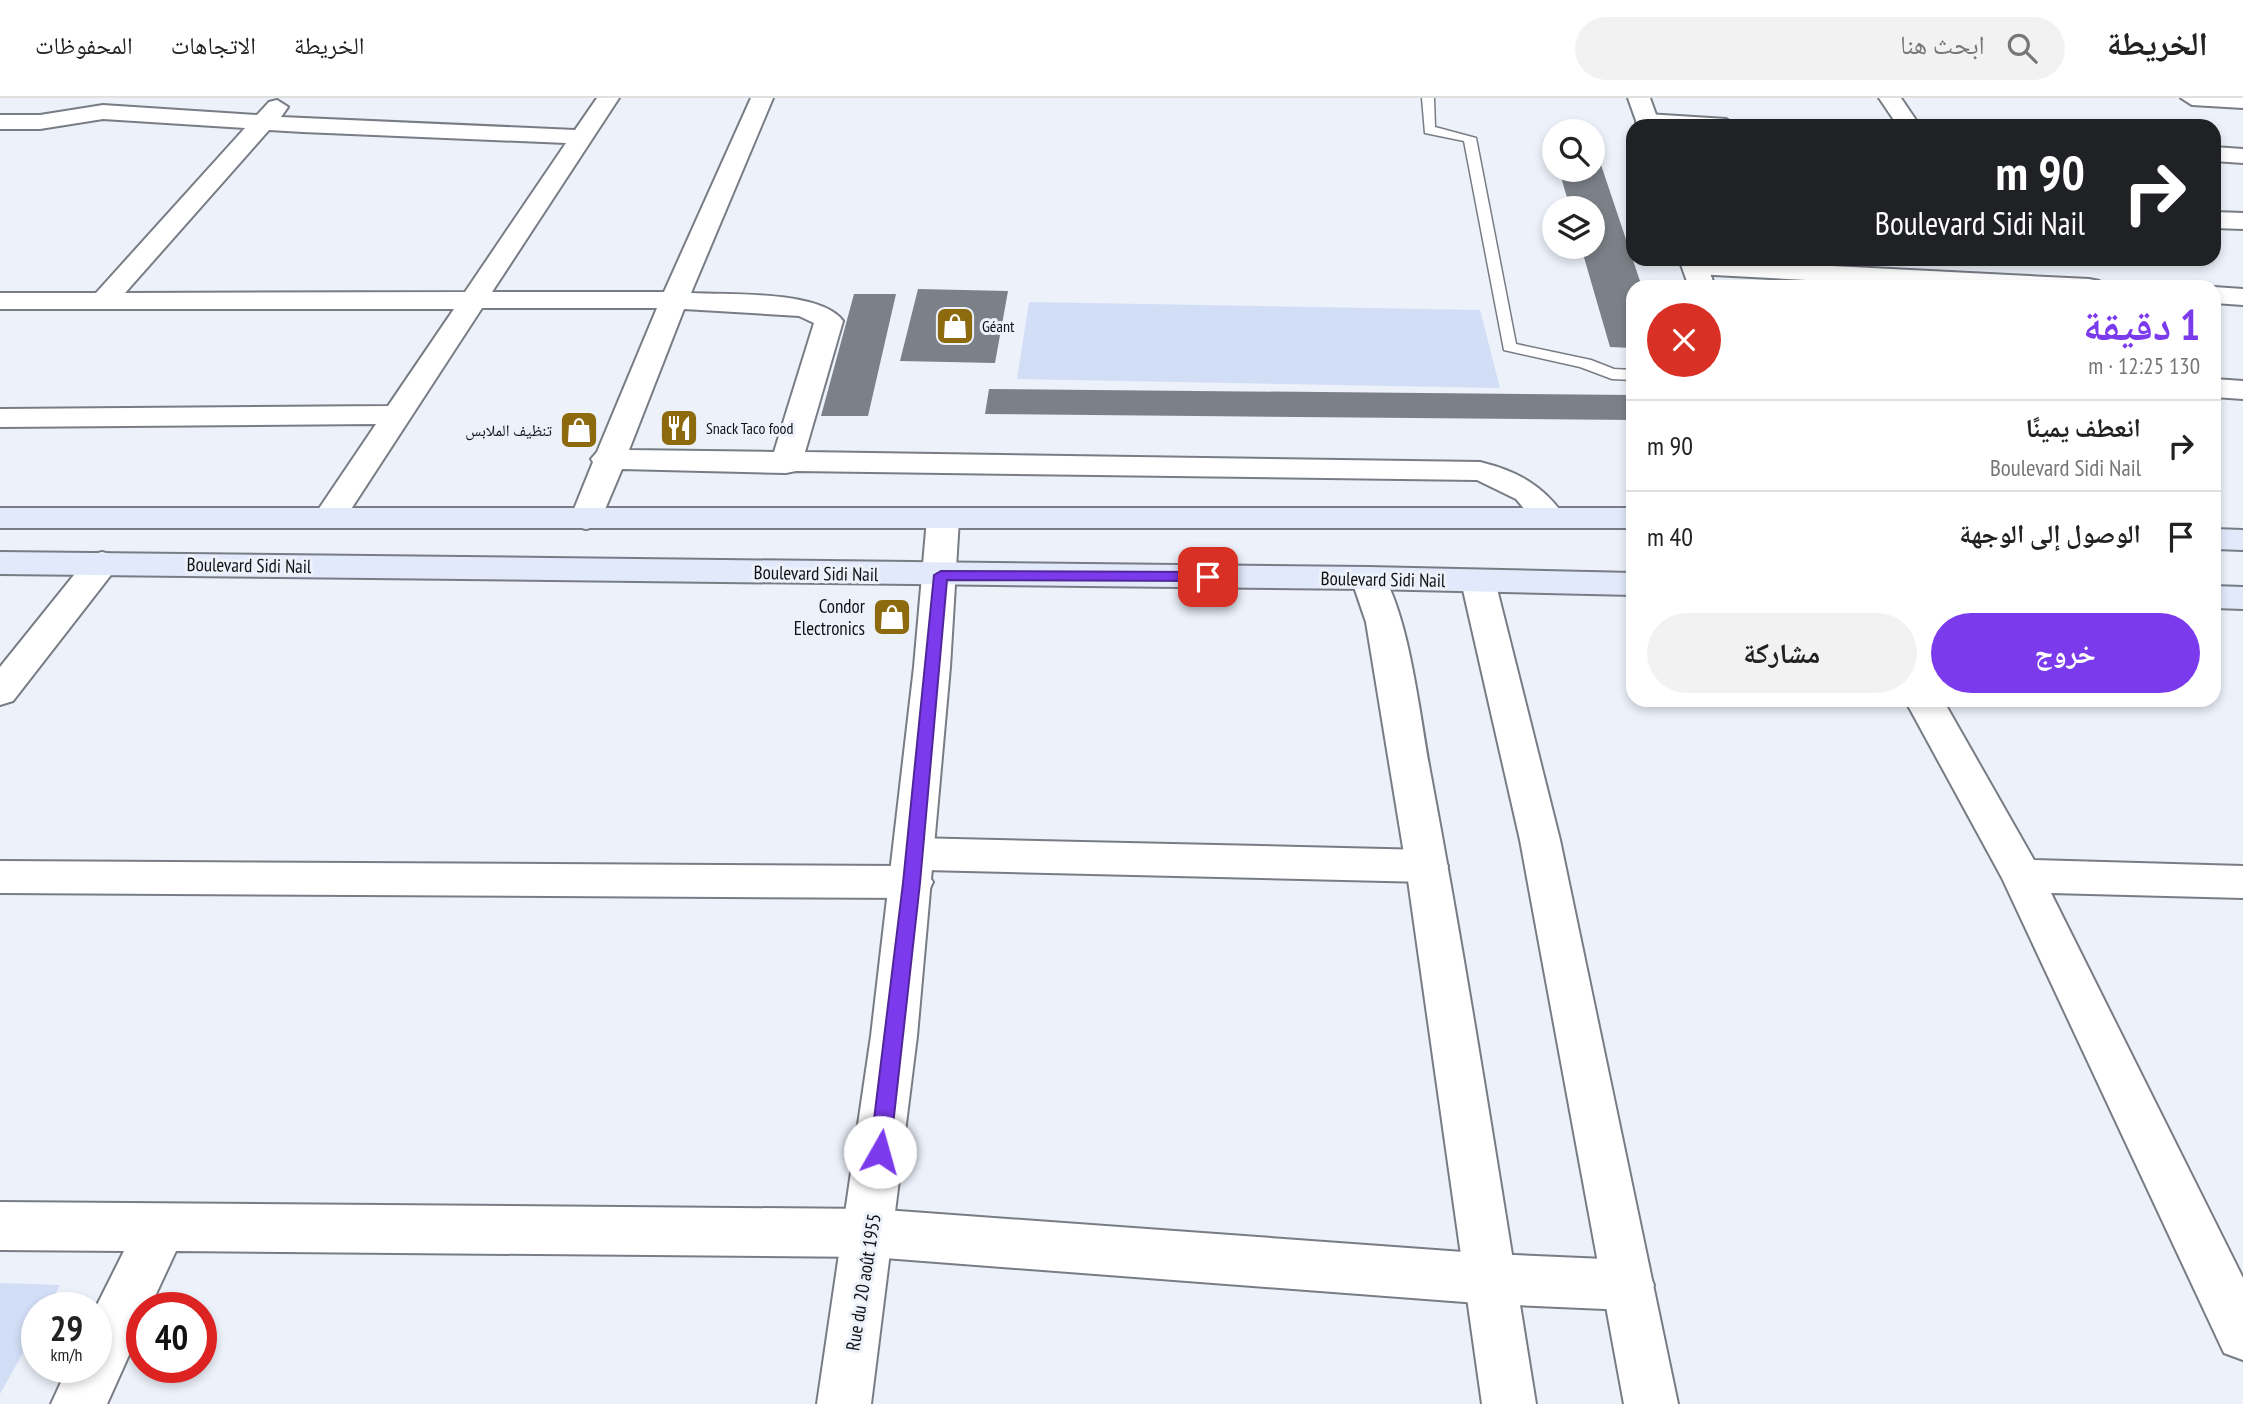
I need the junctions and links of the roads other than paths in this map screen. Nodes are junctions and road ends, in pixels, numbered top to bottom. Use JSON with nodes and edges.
{"nodes":[{"id":1,"x":286,"y":98,"type":"edge"},
{"id":2,"x":608,"y":98,"type":"edge"},
{"id":3,"x":762,"y":98,"type":"edge"},
{"id":4,"x":1428,"y":98,"type":"edge"},
{"id":5,"x":1639,"y":98,"type":"edge"},
{"id":6,"x":1890,"y":98,"type":"edge"},
{"id":7,"x":2192,"y":98,"type":"edge"},
{"id":8,"x":2243,"y":101,"type":"edge"},
{"id":9,"x":1646,"y":119,"type":"edge"},
{"id":10,"x":1904,"y":119,"type":"edge"},
{"id":11,"x":265,"y":121,"type":"junction"},
{"id":12,"x":0,"y":122,"type":"edge"},
{"id":13,"x":582,"y":137,"type":"junction"},
{"id":14,"x":2221,"y":154,"type":"edge"},
{"id":15,"x":2243,"y":156,"type":"edge"},
{"id":16,"x":2221,"y":220,"type":"edge"},
{"id":17,"x":2243,"y":221,"type":"edge"},
{"id":18,"x":1696,"y":271,"type":"edge"},
{"id":19,"x":1913,"y":280,"type":"edge"},
{"id":20,"x":2221,"y":295,"type":"edge"},
{"id":21,"x":2243,"y":297,"type":"edge"},
{"id":22,"x":474,"y":299,"type":"junction"},
{"id":23,"x":0,"y":300,"type":"edge"},
{"id":24,"x":674,"y":300,"type":"junction"},
{"id":25,"x":103,"y":301,"type":"junction"},
{"id":26,"x":1626,"y":375,"type":"edge"},
{"id":27,"x":2221,"y":388,"type":"edge"},
{"id":28,"x":2243,"y":390,"type":"edge"},
{"id":29,"x":400,"y":415,"type":"junction"},
{"id":30,"x":0,"y":418,"type":"edge"},
{"id":31,"x":607,"y":459,"type":"junction"},
{"id":32,"x":786,"y":464,"type":"junction"},
{"id":33,"x":330,"y":516,"type":"junction"},
{"id":34,"x":1549,"y":517,"type":"junction"},
{"id":35,"x":0,"y":518,"type":"edge"},
{"id":36,"x":1626,"y":518,"type":"edge"},
{"id":37,"x":586,"y":519,"type":"junction"},
{"id":38,"x":943,"y":519,"type":"junction"},
{"id":39,"x":2221,"y":539,"type":"edge"},
{"id":40,"x":2243,"y":540,"type":"edge"},
{"id":41,"x":0,"y":563,"type":"edge"},
{"id":42,"x":102,"y":563,"type":"junction"},
{"id":43,"x":941,"y":575,"type":"junction"},
{"id":44,"x":1368,"y":578,"type":"junction"},
{"id":45,"x":1478,"y":581,"type":"junction"},
{"id":46,"x":1626,"y":584,"type":"edge"},
{"id":47,"x":2221,"y":597,"type":"edge"},
{"id":48,"x":2243,"y":598,"type":"edge"},
{"id":49,"x":0,"y":692,"type":"edge"},
{"id":50,"x":1928,"y":707,"type":"edge"},
{"id":51,"x":1427,"y":866,"type":"junction"},
{"id":52,"x":913,"y":868,"type":"junction"},
{"id":53,"x":2022,"y":876,"type":"junction"},
{"id":54,"x":0,"y":877,"type":"edge"},
{"id":55,"x":2243,"y":881,"type":"edge"},
{"id":56,"x":0,"y":1226,"type":"edge"},
{"id":57,"x":161,"y":1228,"type":"junction"},
{"id":58,"x":871,"y":1233,"type":"junction"},
{"id":59,"x":1491,"y":1279,"type":"junction"},
{"id":60,"x":1628,"y":1285,"type":"junction"},
{"id":61,"x":112,"y":1332,"type":"edge"},
{"id":62,"x":2243,"y":1334,"type":"edge"},
{"id":63,"x":88,"y":1383,"type":"edge"},
{"id":64,"x":78,"y":1404,"type":"edge"},
{"id":65,"x":844,"y":1404,"type":"edge"},
{"id":66,"x":1509,"y":1404,"type":"edge"},
{"id":67,"x":1651,"y":1404,"type":"edge"}],
"edges":[{"from":1,"to":11,"type":"street"},
{"from":2,"to":13,"type":"street"},
{"from":3,"to":24,"type":"street"},
{"from":4,"to":26,"type":"lane"},
{"from":5,"to":9,"type":"street"},
{"from":6,"to":10,"type":"street"},
{"from":7,"to":8,"type":"street"},
{"from":11,"to":12,"type":"street"},
{"from":11,"to":13,"type":"street"},
{"from":11,"to":25,"type":"street"},
{"from":13,"to":22,"type":"street"},
{"from":14,"to":15,"type":"street"},
{"from":16,"to":17,"type":"street"},
{"from":18,"to":19,"type":"street"},
{"from":20,"to":21,"type":"street"},
{"from":22,"to":24,"type":"street"},
{"from":22,"to":25,"type":"street"},
{"from":22,"to":29,"type":"street"},
{"from":23,"to":25,"type":"street"},
{"from":24,"to":31,"type":"street"},
{"from":24,"to":32,"type":"street"},
{"from":27,"to":28,"type":"street"},
{"from":29,"to":30,"type":"street"},
{"from":29,"to":33,"type":"street"},
{"from":31,"to":32,"type":"street"},
{"from":31,"to":37,"type":"street"},
{"from":32,"to":34,"type":"street"},
{"from":33,"to":35,"type":"main road"},
{"from":33,"to":37,"type":"main road"},
{"from":34,"to":36,"type":"main road"},
{"from":34,"to":38,"type":"main road"},
{"from":37,"to":38,"type":"main road"},
{"from":38,"to":43,"type":"street","name":"Rue du 20 août 1955"},
{"from":39,"to":40,"type":"main road"},
{"from":41,"to":42,"type":"main road","name":"Boulevard Sidi Nail"},
{"from":42,"to":43,"type":"main road","name":"Boulevard Sidi Nail"},
{"from":42,"to":49,"type":"street"},
{"from":43,"to":44,"type":"main road","name":"Boulevard Sidi Nail"},
{"from":43,"to":52,"type":"street","name":"Rue du 20 août 1955"},
{"from":44,"to":45,"type":"main road","name":"Boulevard Sidi Nail"},
{"from":44,"to":51,"type":"street"},
{"from":45,"to":46,"type":"main road","name":"Boulevard Sidi Nail"},
{"from":45,"to":60,"type":"street"},
{"from":47,"to":48,"type":"main road"},
{"from":50,"to":53,"type":"street"},
{"from":51,"to":52,"type":"street"},
{"from":51,"to":59,"type":"street"},
{"from":52,"to":54,"type":"street"},
{"from":52,"to":58,"type":"street","name":"Rue du 20 août 1955"},
{"from":53,"to":55,"type":"street"},
{"from":53,"to":62,"type":"street"},
{"from":56,"to":57,"type":"street"},
{"from":57,"to":58,"type":"street"},
{"from":57,"to":61,"type":"street"},
{"from":58,"to":59,"type":"street"},
{"from":58,"to":65,"type":"street","name":"Rue du 20 août 1955"},
{"from":59,"to":60,"type":"street"},
{"from":59,"to":66,"type":"street"},
{"from":60,"to":67,"type":"street"},
{"from":63,"to":64,"type":"street"}]}
